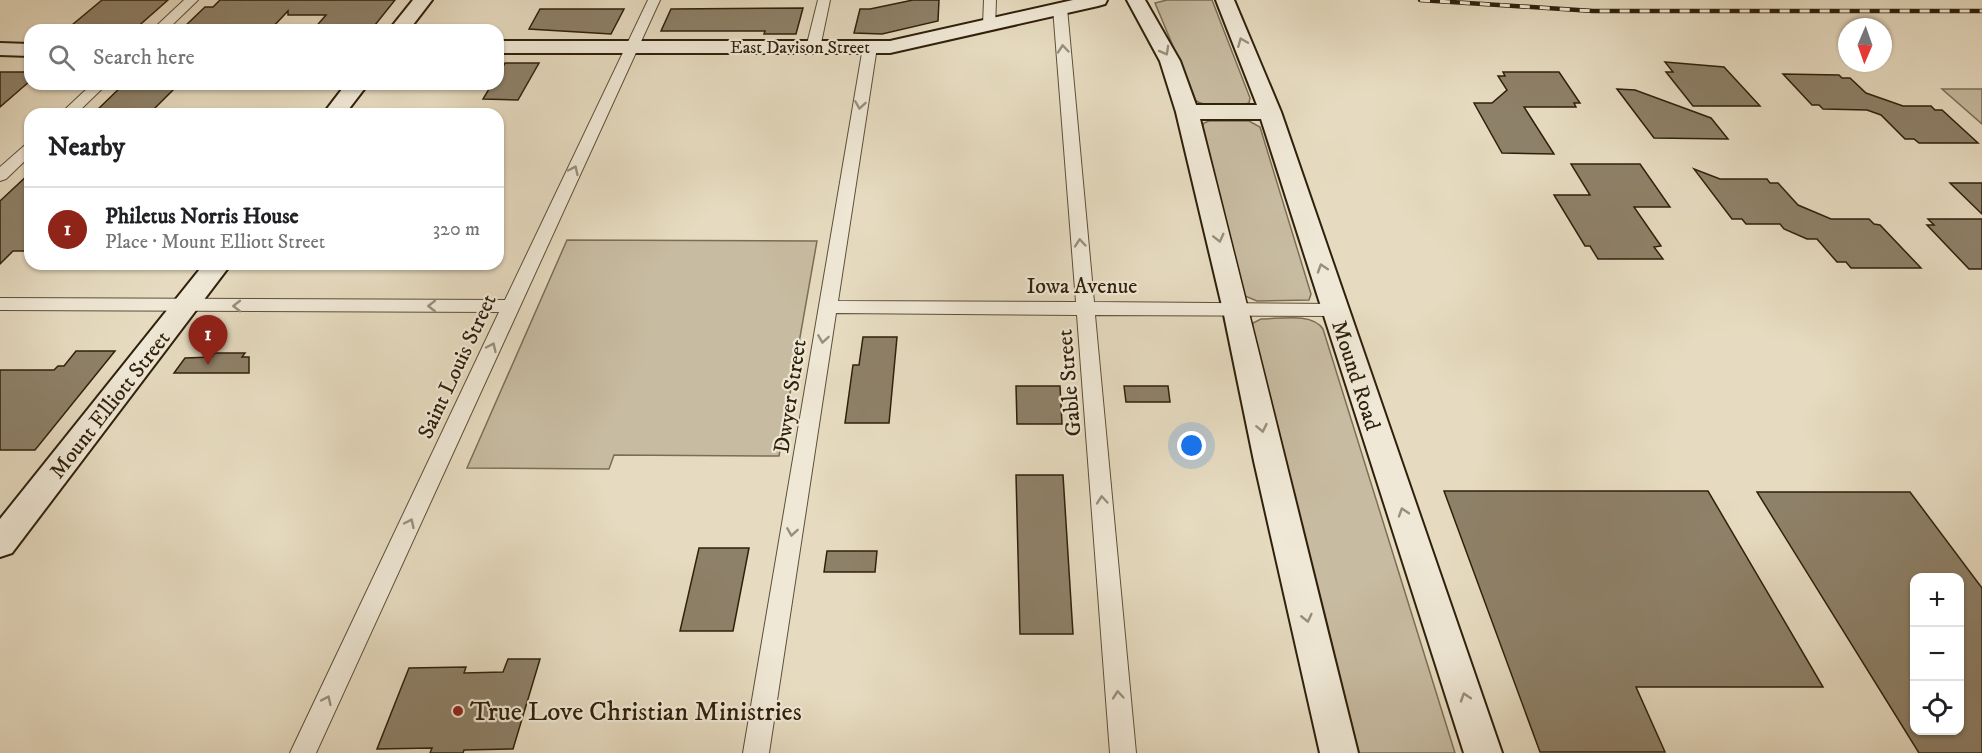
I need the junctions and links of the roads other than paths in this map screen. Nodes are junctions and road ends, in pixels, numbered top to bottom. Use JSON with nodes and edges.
{"nodes":[{"id":1,"x":192,"y":0,"type":"edge"},
{"id":2,"x":423,"y":0,"type":"edge"},
{"id":3,"x":654,"y":0,"type":"edge"},
{"id":4,"x":825,"y":0,"type":"edge"},
{"id":5,"x":990,"y":0,"type":"edge"},
{"id":6,"x":1098,"y":0,"type":"edge"},
{"id":7,"x":1136,"y":0,"type":"edge"},
{"id":8,"x":1225,"y":0,"type":"edge"},
{"id":9,"x":1060,"y":8,"type":"junction"},
{"id":10,"x":166,"y":24,"type":"edge"},
{"id":11,"x":404,"y":24,"type":"edge"},
{"id":12,"x":990,"y":25,"type":"junction"},
{"id":13,"x":504,"y":47,"type":"edge"},
{"id":14,"x":870,"y":47,"type":"junction"},
{"id":15,"x":631,"y":48,"type":"junction"},
{"id":16,"x":813,"y":48,"type":"junction"},
{"id":17,"x":0,"y":50,"type":"edge"},
{"id":18,"x":24,"y":50,"type":"edge"},
{"id":19,"x":93,"y":90,"type":"edge"},
{"id":20,"x":352,"y":90,"type":"edge"},
{"id":21,"x":74,"y":108,"type":"edge"},
{"id":22,"x":339,"y":108,"type":"edge"},
{"id":23,"x":1187,"y":112,"type":"junction"},
{"id":24,"x":1270,"y":112,"type":"junction"},
{"id":25,"x":24,"y":154,"type":"edge"},
{"id":26,"x":0,"y":176,"type":"edge"},
{"id":27,"x":213,"y":270,"type":"edge"},
{"id":28,"x":0,"y":304,"type":"edge"},
{"id":29,"x":186,"y":306,"type":"junction"},
{"id":30,"x":511,"y":306,"type":"junction"},
{"id":31,"x":828,"y":307,"type":"junction"},
{"id":32,"x":1086,"y":309,"type":"junction"},
{"id":33,"x":1236,"y":310,"type":"junction"},
{"id":34,"x":1336,"y":310,"type":"junction"},
{"id":35,"x":0,"y":543,"type":"edge"},
{"id":36,"x":303,"y":753,"type":"edge"},
{"id":37,"x":756,"y":753,"type":"edge"},
{"id":38,"x":1123,"y":753,"type":"edge"},
{"id":39,"x":1339,"y":753,"type":"edge"},
{"id":40,"x":1483,"y":753,"type":"edge"}],
"edges":[{"from":1,"to":10,"type":"street"},
{"from":2,"to":11,"type":"main road"},
{"from":3,"to":15,"type":"street","name":"Saint Louis Street"},
{"from":4,"to":16,"type":"street"},
{"from":5,"to":12,"type":"street"},
{"from":6,"to":9,"type":"main road","name":"East Davison Street"},
{"from":7,"to":23,"type":"main road","one_way":true},
{"from":24,"to":8,"type":"main road","name":"Mound Road","one_way":true},
{"from":9,"to":12,"type":"main road","name":"East Davison Street"},
{"from":32,"to":9,"type":"street","name":"Gable Street","one_way":true},
{"from":12,"to":14,"type":"main road","name":"East Davison Street"},
{"from":13,"to":15,"type":"main road","name":"East Davison Street"},
{"from":14,"to":16,"type":"main road","name":"East Davison Street"},
{"from":14,"to":31,"type":"street","name":"Dwyer Street","one_way":true},
{"from":15,"to":16,"type":"main road","name":"East Davison Street"},
{"from":30,"to":15,"type":"street","name":"Saint Louis Street","one_way":true},
{"from":17,"to":18,"type":"main road"},
{"from":19,"to":21,"type":"street"},
{"from":20,"to":22,"type":"main road"},
{"from":23,"to":24,"type":"main road"},
{"from":23,"to":33,"type":"main road","one_way":true},
{"from":34,"to":24,"type":"main road","name":"Mound Road","one_way":true},
{"from":25,"to":26,"type":"street"},
{"from":27,"to":29,"type":"main road","name":"Mount Elliott Street"},
{"from":28,"to":29,"type":"street"},
{"from":30,"to":29,"type":"street","one_way":true},
{"from":29,"to":35,"type":"main road","name":"Mount Elliott Street"},
{"from":36,"to":30,"type":"street","name":"Saint Louis Street","one_way":true},
{"from":31,"to":32,"type":"street","name":"Iowa Avenue"},
{"from":31,"to":37,"type":"street","name":"Dwyer Street","one_way":true},
{"from":32,"to":33,"type":"street","name":"Iowa Avenue"},
{"from":38,"to":32,"type":"street","name":"Gable Street","one_way":true},
{"from":33,"to":34,"type":"street","name":"Iowa Avenue"},
{"from":33,"to":39,"type":"main road","one_way":true},
{"from":40,"to":34,"type":"main road","name":"Mound Road","one_way":true}]}
